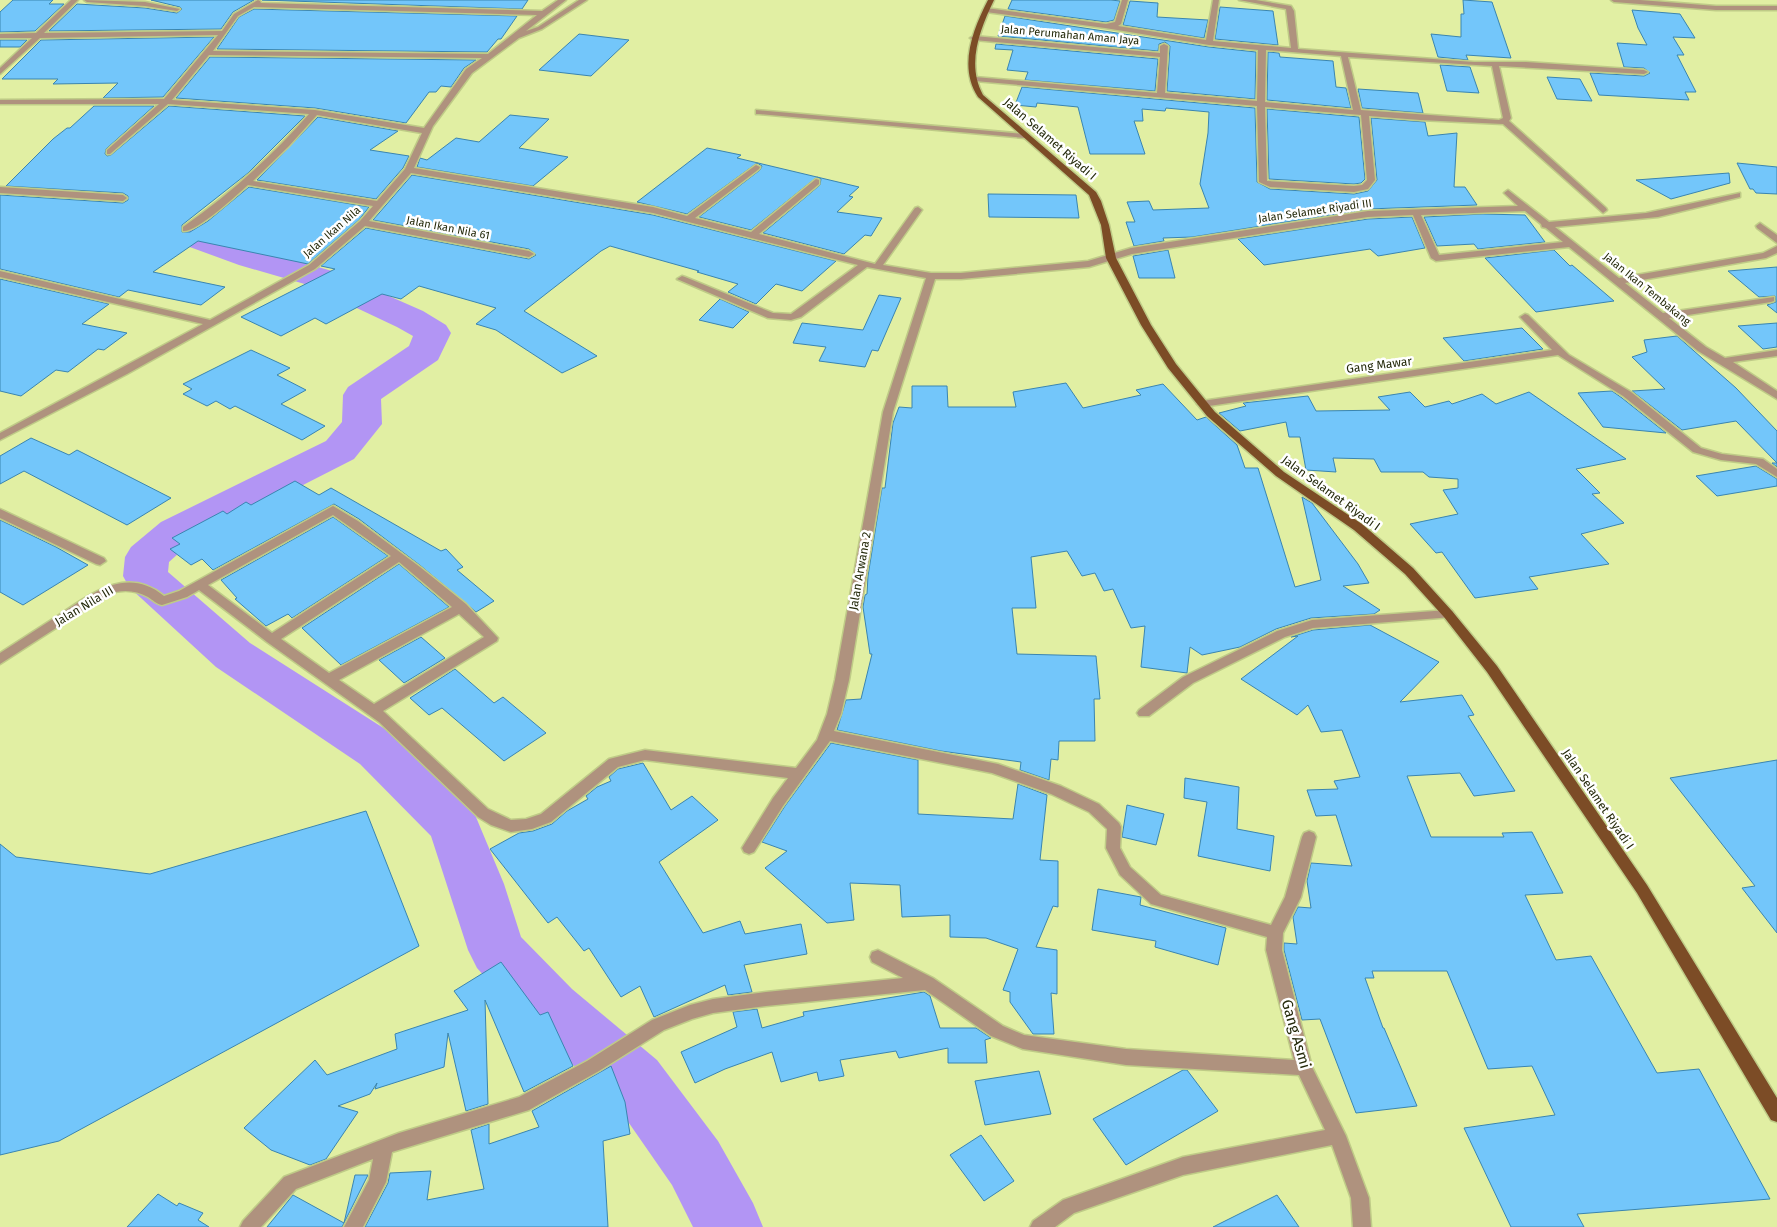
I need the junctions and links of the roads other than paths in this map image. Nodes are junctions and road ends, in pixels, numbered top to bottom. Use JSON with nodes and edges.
{"nodes":[{"id":1,"x":75,"y":0,"type":"edge"},
{"id":2,"x":87,"y":0,"type":"edge"},
{"id":3,"x":263,"y":0,"type":"edge"},
{"id":4,"x":563,"y":0,"type":"edge"},
{"id":5,"x":584,"y":0,"type":"edge"},
{"id":6,"x":1125,"y":0,"type":"edge"},
{"id":7,"x":1216,"y":0,"type":"edge"},
{"id":8,"x":1242,"y":0,"type":"edge"},
{"id":9,"x":1614,"y":0,"type":"edge"},
{"id":10,"x":251,"y":5,"type":"junction"},
{"id":11,"x":989,"y":5,"type":"edge"},
{"id":12,"x":1777,"y":8,"type":"edge"},
{"id":13,"x":177,"y":9,"type":"dead end"},
{"id":14,"x":543,"y":12,"type":"junction"},
{"id":15,"x":1105,"y":26,"type":"junction"},
{"id":16,"x":224,"y":33,"type":"junction"},
{"id":17,"x":0,"y":36,"type":"edge"},
{"id":18,"x":36,"y":36,"type":"junction"},
{"id":19,"x":1165,"y":36,"type":"junction"},
{"id":20,"x":514,"y":38,"type":"junction"},
{"id":21,"x":974,"y":38,"type":"junction"},
{"id":22,"x":1210,"y":43,"type":"junction"},
{"id":23,"x":1262,"y":48,"type":"junction"},
{"id":24,"x":1295,"y":51,"type":"junction"},
{"id":25,"x":208,"y":53,"type":"junction"},
{"id":26,"x":1163,"y":54,"type":"junction"},
{"id":27,"x":1344,"y":54,"type":"junction"},
{"id":28,"x":490,"y":56,"type":"junction"},
{"id":29,"x":1495,"y":65,"type":"junction"},
{"id":30,"x":0,"y":72,"type":"edge"},
{"id":31,"x":1644,"y":72,"type":"dead end"},
{"id":32,"x":975,"y":79,"type":"junction"},
{"id":33,"x":1161,"y":95,"type":"junction"},
{"id":34,"x":0,"y":102,"type":"edge"},
{"id":35,"x":167,"y":102,"type":"junction"},
{"id":36,"x":1261,"y":104,"type":"junction"},
{"id":37,"x":314,"y":112,"type":"junction"},
{"id":38,"x":759,"y":112,"type":"dead end"},
{"id":39,"x":1361,"y":112,"type":"junction"},
{"id":40,"x":1505,"y":121,"type":"junction"},
{"id":41,"x":426,"y":131,"type":"junction"},
{"id":42,"x":1025,"y":136,"type":"junction"},
{"id":43,"x":110,"y":152,"type":"dead end"},
{"id":44,"x":756,"y":167,"type":"dead end"},
{"id":45,"x":409,"y":170,"type":"junction"},
{"id":46,"x":246,"y":182,"type":"junction"},
{"id":47,"x":816,"y":182,"type":"dead end"},
{"id":48,"x":0,"y":190,"type":"edge"},
{"id":49,"x":1508,"y":193,"type":"dead end"},
{"id":50,"x":1737,"y":195,"type":"dead end"},
{"id":51,"x":123,"y":198,"type":"dead end"},
{"id":52,"x":380,"y":204,"type":"junction"},
{"id":53,"x":1526,"y":208,"type":"junction"},
{"id":54,"x":918,"y":210,"type":"dead end"},
{"id":55,"x":1603,"y":210,"type":"dead end"},
{"id":56,"x":1416,"y":212,"type":"junction"},
{"id":57,"x":688,"y":219,"type":"junction"},
{"id":58,"x":363,"y":223,"type":"junction"},
{"id":59,"x":1545,"y":225,"type":"junction"},
{"id":60,"x":1760,"y":226,"type":"dead end"},
{"id":61,"x":186,"y":229,"type":"dead end"},
{"id":62,"x":752,"y":236,"type":"junction"},
{"id":63,"x":1777,"y":240,"type":"edge"},
{"id":64,"x":1570,"y":244,"type":"junction"},
{"id":65,"x":1777,"y":249,"type":"edge"},
{"id":66,"x":529,"y":254,"type":"dead end"},
{"id":67,"x":1111,"y":258,"type":"junction"},
{"id":68,"x":865,"y":264,"type":"junction"},
{"id":69,"x":877,"y":267,"type":"junction"},
{"id":70,"x":0,"y":274,"type":"edge"},
{"id":71,"x":931,"y":276,"type":"junction"},
{"id":72,"x":682,"y":279,"type":"dead end"},
{"id":73,"x":1618,"y":281,"type":"junction"},
{"id":74,"x":1770,"y":299,"type":"dead end"},
{"id":75,"x":1661,"y":316,"type":"junction"},
{"id":76,"x":1525,"y":317,"type":"dead end"},
{"id":77,"x":212,"y":323,"type":"junction"},
{"id":78,"x":1560,"y":352,"type":"junction"},
{"id":79,"x":1777,"y":353,"type":"edge"},
{"id":80,"x":1722,"y":361,"type":"junction"},
{"id":81,"x":1777,"y":396,"type":"edge"},
{"id":82,"x":1202,"y":404,"type":"junction"},
{"id":83,"x":0,"y":436,"type":"edge"},
{"id":84,"x":1777,"y":474,"type":"edge"},
{"id":85,"x":0,"y":513,"type":"edge"},
{"id":86,"x":399,"y":557,"type":"junction"},
{"id":87,"x":100,"y":561,"type":"dead end"},
{"id":88,"x":198,"y":586,"type":"junction"},
{"id":89,"x":462,"y":607,"type":"junction"},
{"id":90,"x":1448,"y":614,"type":"junction"},
{"id":91,"x":272,"y":639,"type":"junction"},
{"id":92,"x":0,"y":659,"type":"edge"},
{"id":93,"x":329,"y":679,"type":"junction"},
{"id":94,"x":374,"y":710,"type":"junction"},
{"id":95,"x":1144,"y":712,"type":"dead end"},
{"id":96,"x":826,"y":735,"type":"junction"},
{"id":97,"x":799,"y":774,"type":"junction"},
{"id":98,"x":1309,"y":837,"type":"dead end"},
{"id":99,"x":749,"y":848,"type":"dead end"},
{"id":100,"x":1275,"y":933,"type":"junction"},
{"id":101,"x":878,"y":957,"type":"dead end"},
{"id":102,"x":927,"y":982,"type":"junction"},
{"id":103,"x":1304,"y":1068,"type":"junction"},
{"id":104,"x":1777,"y":1114,"type":"edge"},
{"id":105,"x":1337,"y":1136,"type":"junction"},
{"id":106,"x":384,"y":1148,"type":"junction"},
{"id":107,"x":250,"y":1227,"type":"edge"},
{"id":108,"x":353,"y":1227,"type":"edge"},
{"id":109,"x":1039,"y":1227,"type":"edge"},
{"id":110,"x":1362,"y":1227,"type":"edge"}],
"edges":[{"from":1,"to":18,"type":"street"},
{"from":2,"to":13,"type":"street"},
{"from":3,"to":10,"type":"street"},
{"from":4,"to":14,"type":"street","name":"Jalan Ikan Nila"},
{"from":5,"to":20,"type":"street"},
{"from":6,"to":15,"type":"street","name":"Jalan Perumahan Aman Jaya"},
{"from":7,"to":22,"type":"street"},
{"from":8,"to":24,"type":"street"},
{"from":9,"to":12,"type":"street"},
{"from":10,"to":14,"type":"street"},
{"from":10,"to":16,"type":"street"},
{"from":11,"to":15,"type":"street","name":"Jalan Perumahan Aman Jaya"},
{"from":11,"to":21,"type":"main road","name":"Jalan Selamet Riyadi I"},
{"from":14,"to":20,"type":"street","name":"Jalan Ikan Nila"},
{"from":15,"to":19,"type":"street","name":"Jalan Perumahan Aman Jaya"},
{"from":16,"to":18,"type":"street"},
{"from":16,"to":25,"type":"street"},
{"from":17,"to":18,"type":"street"},
{"from":18,"to":30,"type":"street"},
{"from":19,"to":22,"type":"street","name":"Jalan Perumahan Aman Jaya"},
{"from":19,"to":26,"type":"street"},
{"from":20,"to":28,"type":"street","name":"Jalan Ikan Nila"},
{"from":21,"to":26,"type":"street","name":"Jalan Perumahan Aman Jaya"},
{"from":21,"to":32,"type":"main road","name":"Jalan Selamet Riyadi I"},
{"from":22,"to":23,"type":"street","name":"Jalan Perumahan Aman Jaya"},
{"from":23,"to":24,"type":"street","name":"Jalan Perumahan Aman Jaya"},
{"from":23,"to":36,"type":"street"},
{"from":24,"to":27,"type":"street","name":"Jalan Perumahan Aman Jaya"},
{"from":25,"to":28,"type":"street"},
{"from":25,"to":35,"type":"street"},
{"from":26,"to":33,"type":"street"},
{"from":27,"to":29,"type":"street","name":"Jalan Perumahan Aman Jaya"},
{"from":27,"to":39,"type":"street"},
{"from":28,"to":41,"type":"street","name":"Jalan Ikan Nila"},
{"from":29,"to":31,"type":"street","name":"Jalan Perumahan Aman Jaya"},
{"from":29,"to":40,"type":"street"},
{"from":32,"to":33,"type":"street"},
{"from":32,"to":42,"type":"main road","name":"Jalan Selamet Riyadi I"},
{"from":33,"to":36,"type":"street"},
{"from":34,"to":35,"type":"street"},
{"from":35,"to":37,"type":"street"},
{"from":35,"to":43,"type":"street"},
{"from":36,"to":39,"type":"street"},
{"from":36,"to":39,"type":"street"},
{"from":37,"to":41,"type":"street"},
{"from":37,"to":46,"type":"street"},
{"from":38,"to":42,"type":"street"},
{"from":39,"to":40,"type":"street"},
{"from":40,"to":55,"type":"street"},
{"from":41,"to":45,"type":"street","name":"Jalan Ikan Nila"},
{"from":42,"to":67,"type":"main road","name":"Jalan Selamet Riyadi I"},
{"from":44,"to":57,"type":"street"},
{"from":45,"to":52,"type":"street","name":"Jalan Ikan Nila"},
{"from":45,"to":57,"type":"street","name":"Jalan Selamet Riyadi III"},
{"from":46,"to":52,"type":"street"},
{"from":46,"to":61,"type":"street"},
{"from":47,"to":62,"type":"street"},
{"from":48,"to":51,"type":"street"},
{"from":49,"to":53,"type":"street","name":"Jalan Ikan Tembakang"},
{"from":50,"to":59,"type":"street"},
{"from":52,"to":58,"type":"street","name":"Jalan Ikan Nila"},
{"from":53,"to":56,"type":"street","name":"Jalan Selamet Riyadi III"},
{"from":53,"to":59,"type":"street","name":"Jalan Ikan Tembakang"},
{"from":54,"to":69,"type":"street"},
{"from":56,"to":64,"type":"street"},
{"from":56,"to":67,"type":"street","name":"Jalan Selamet Riyadi III"},
{"from":57,"to":62,"type":"street","name":"Jalan Selamet Riyadi III"},
{"from":58,"to":66,"type":"street","name":"Jalan Ikan Nila 61"},
{"from":58,"to":77,"type":"street","name":"Jalan Ikan Nila"},
{"from":59,"to":64,"type":"street","name":"Jalan Ikan Tembakang"},
{"from":60,"to":63,"type":"street"},
{"from":62,"to":68,"type":"street","name":"Jalan Selamet Riyadi III"},
{"from":64,"to":73,"type":"street","name":"Jalan Ikan Tembakang"},
{"from":65,"to":73,"type":"street"},
{"from":67,"to":71,"type":"street","name":"Jalan Selamet Riyadi III"},
{"from":67,"to":82,"type":"main road","name":"Jalan Selamet Riyadi I"},
{"from":68,"to":69,"type":"street","name":"Jalan Selamet Riyadi III"},
{"from":68,"to":72,"type":"street"},
{"from":69,"to":71,"type":"street","name":"Jalan Selamet Riyadi III"},
{"from":70,"to":77,"type":"street"},
{"from":71,"to":96,"type":"street","name":"Jalan Arwana 2"},
{"from":73,"to":75,"type":"street","name":"Jalan Ikan Tembakang"},
{"from":74,"to":75,"type":"street"},
{"from":75,"to":80,"type":"street","name":"Jalan Ikan Tembakang"},
{"from":76,"to":78,"type":"street"},
{"from":77,"to":83,"type":"street","name":"Jalan Ikan Nila"},
{"from":78,"to":82,"type":"street","name":"Gang Mawar"},
{"from":78,"to":84,"type":"street"},
{"from":79,"to":80,"type":"street"},
{"from":80,"to":81,"type":"street","name":"Jalan Ikan Tembakang"},
{"from":82,"to":90,"type":"main road","name":"Jalan Selamet Riyadi I"},
{"from":85,"to":87,"type":"street"},
{"from":86,"to":88,"type":"street","name":"Jalan Nila III"},
{"from":86,"to":89,"type":"street"},
{"from":86,"to":91,"type":"street"},
{"from":88,"to":91,"type":"street"},
{"from":88,"to":92,"type":"street","name":"Jalan Nila III"},
{"from":89,"to":93,"type":"street"},
{"from":89,"to":94,"type":"street"},
{"from":90,"to":95,"type":"street"},
{"from":90,"to":104,"type":"main road","name":"Jalan Selamet Riyadi I"},
{"from":91,"to":93,"type":"street"},
{"from":93,"to":94,"type":"street"},
{"from":94,"to":97,"type":"street"},
{"from":96,"to":97,"type":"street","name":"Jalan Arwana 2"},
{"from":96,"to":100,"type":"street"},
{"from":97,"to":99,"type":"street","name":"Jalan Arwana 2"},
{"from":98,"to":100,"type":"street","name":"Gang Asmi"},
{"from":100,"to":103,"type":"street","name":"Gang Asmi"},
{"from":101,"to":102,"type":"street"},
{"from":102,"to":103,"type":"street"},
{"from":102,"to":106,"type":"street"},
{"from":103,"to":105,"type":"street","name":"Gang Asmi"},
{"from":105,"to":109,"type":"street"},
{"from":105,"to":110,"type":"street","name":"Gang Asmi"},
{"from":106,"to":107,"type":"street"},
{"from":106,"to":108,"type":"street"}]}
